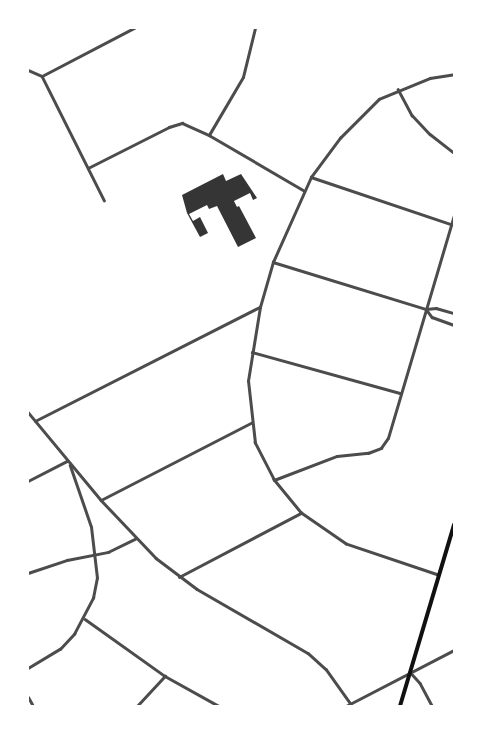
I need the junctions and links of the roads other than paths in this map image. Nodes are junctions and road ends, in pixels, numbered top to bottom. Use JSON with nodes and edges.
{"nodes":[{"id":1,"x":134,"y":28,"type":"edge"},
{"id":2,"x":255,"y":28,"type":"edge"},
{"id":3,"x":28,"y":70,"type":"edge"},
{"id":4,"x":454,"y":74,"type":"edge"},
{"id":5,"x":42,"y":76,"type":"junction"},
{"id":6,"x":398,"y":89,"type":"junction"},
{"id":7,"x":210,"y":135,"type":"junction"},
{"id":8,"x":454,"y":153,"type":"edge"},
{"id":9,"x":88,"y":168,"type":"junction"},
{"id":10,"x":311,"y":177,"type":"junction"},
{"id":11,"x":303,"y":190,"type":"junction"},
{"id":12,"x":104,"y":200,"type":"dead end"},
{"id":13,"x":454,"y":215,"type":"edge"},
{"id":14,"x":451,"y":224,"type":"junction"},
{"id":15,"x":274,"y":262,"type":"junction"},
{"id":16,"x":260,"y":307,"type":"junction"},
{"id":17,"x":426,"y":309,"type":"junction"},
{"id":18,"x":454,"y":313,"type":"edge"},
{"id":19,"x":454,"y":325,"type":"edge"},
{"id":20,"x":252,"y":352,"type":"junction"},
{"id":21,"x":400,"y":393,"type":"junction"},
{"id":22,"x":28,"y":412,"type":"edge"},
{"id":23,"x":35,"y":421,"type":"junction"},
{"id":24,"x":251,"y":423,"type":"junction"},
{"id":25,"x":68,"y":461,"type":"junction"},
{"id":26,"x":274,"y":480,"type":"junction"},
{"id":27,"x":28,"y":481,"type":"edge"},
{"id":28,"x":101,"y":500,"type":"junction"},
{"id":29,"x":301,"y":513,"type":"junction"},
{"id":30,"x":454,"y":525,"type":"edge"},
{"id":31,"x":136,"y":539,"type":"junction"},
{"id":32,"x":96,"y":554,"type":"junction"},
{"id":33,"x":28,"y":572,"type":"edge"},
{"id":34,"x":438,"y":575,"type":"junction"},
{"id":35,"x":179,"y":577,"type":"junction"},
{"id":36,"x":85,"y":619,"type":"junction"},
{"id":37,"x":454,"y":650,"type":"edge"},
{"id":38,"x":28,"y":668,"type":"edge"},
{"id":39,"x":411,"y":673,"type":"junction"},
{"id":40,"x":165,"y":676,"type":"junction"},
{"id":41,"x":28,"y":697,"type":"edge"},
{"id":42,"x":351,"y":704,"type":"junction"},
{"id":43,"x":33,"y":706,"type":"edge"},
{"id":44,"x":137,"y":706,"type":"edge"},
{"id":45,"x":219,"y":706,"type":"edge"},
{"id":46,"x":346,"y":706,"type":"edge"},
{"id":47,"x":400,"y":706,"type":"edge"},
{"id":48,"x":432,"y":706,"type":"edge"}],
"edges":[{"from":1,"to":5,"type":"street"},
{"from":2,"to":7,"type":"street"},
{"from":3,"to":5,"type":"street"},
{"from":4,"to":6,"type":"street"},
{"from":5,"to":9,"type":"street"},
{"from":6,"to":8,"type":"street"},
{"from":6,"to":10,"type":"street"},
{"from":7,"to":9,"type":"street"},
{"from":7,"to":11,"type":"street"},
{"from":9,"to":12,"type":"street"},
{"from":10,"to":11,"type":"street"},
{"from":10,"to":14,"type":"street"},
{"from":11,"to":15,"type":"street"},
{"from":13,"to":14,"type":"street"},
{"from":14,"to":17,"type":"street"},
{"from":15,"to":16,"type":"street"},
{"from":15,"to":17,"type":"street"},
{"from":16,"to":20,"type":"street"},
{"from":16,"to":23,"type":"street"},
{"from":17,"to":18,"type":"street"},
{"from":17,"to":19,"type":"street"},
{"from":17,"to":21,"type":"street"},
{"from":20,"to":21,"type":"street"},
{"from":20,"to":24,"type":"street"},
{"from":21,"to":26,"type":"street"},
{"from":22,"to":23,"type":"street"},
{"from":23,"to":25,"type":"street"},
{"from":24,"to":26,"type":"street"},
{"from":24,"to":28,"type":"street"},
{"from":25,"to":27,"type":"street"},
{"from":25,"to":28,"type":"street"},
{"from":25,"to":32,"type":"street"},
{"from":26,"to":29,"type":"street"},
{"from":28,"to":31,"type":"street"},
{"from":29,"to":34,"type":"street"},
{"from":29,"to":35,"type":"street"},
{"from":30,"to":34,"type":"main road"},
{"from":31,"to":32,"type":"street"},
{"from":31,"to":35,"type":"street"},
{"from":32,"to":33,"type":"street"},
{"from":32,"to":36,"type":"street"},
{"from":34,"to":39,"type":"main road"},
{"from":35,"to":42,"type":"street"},
{"from":36,"to":38,"type":"street"},
{"from":36,"to":40,"type":"street"},
{"from":37,"to":39,"type":"street"},
{"from":39,"to":42,"type":"street"},
{"from":39,"to":47,"type":"main road"},
{"from":39,"to":48,"type":"street"},
{"from":40,"to":44,"type":"street"},
{"from":40,"to":45,"type":"street"},
{"from":41,"to":43,"type":"street"},
{"from":42,"to":46,"type":"street"}]}
